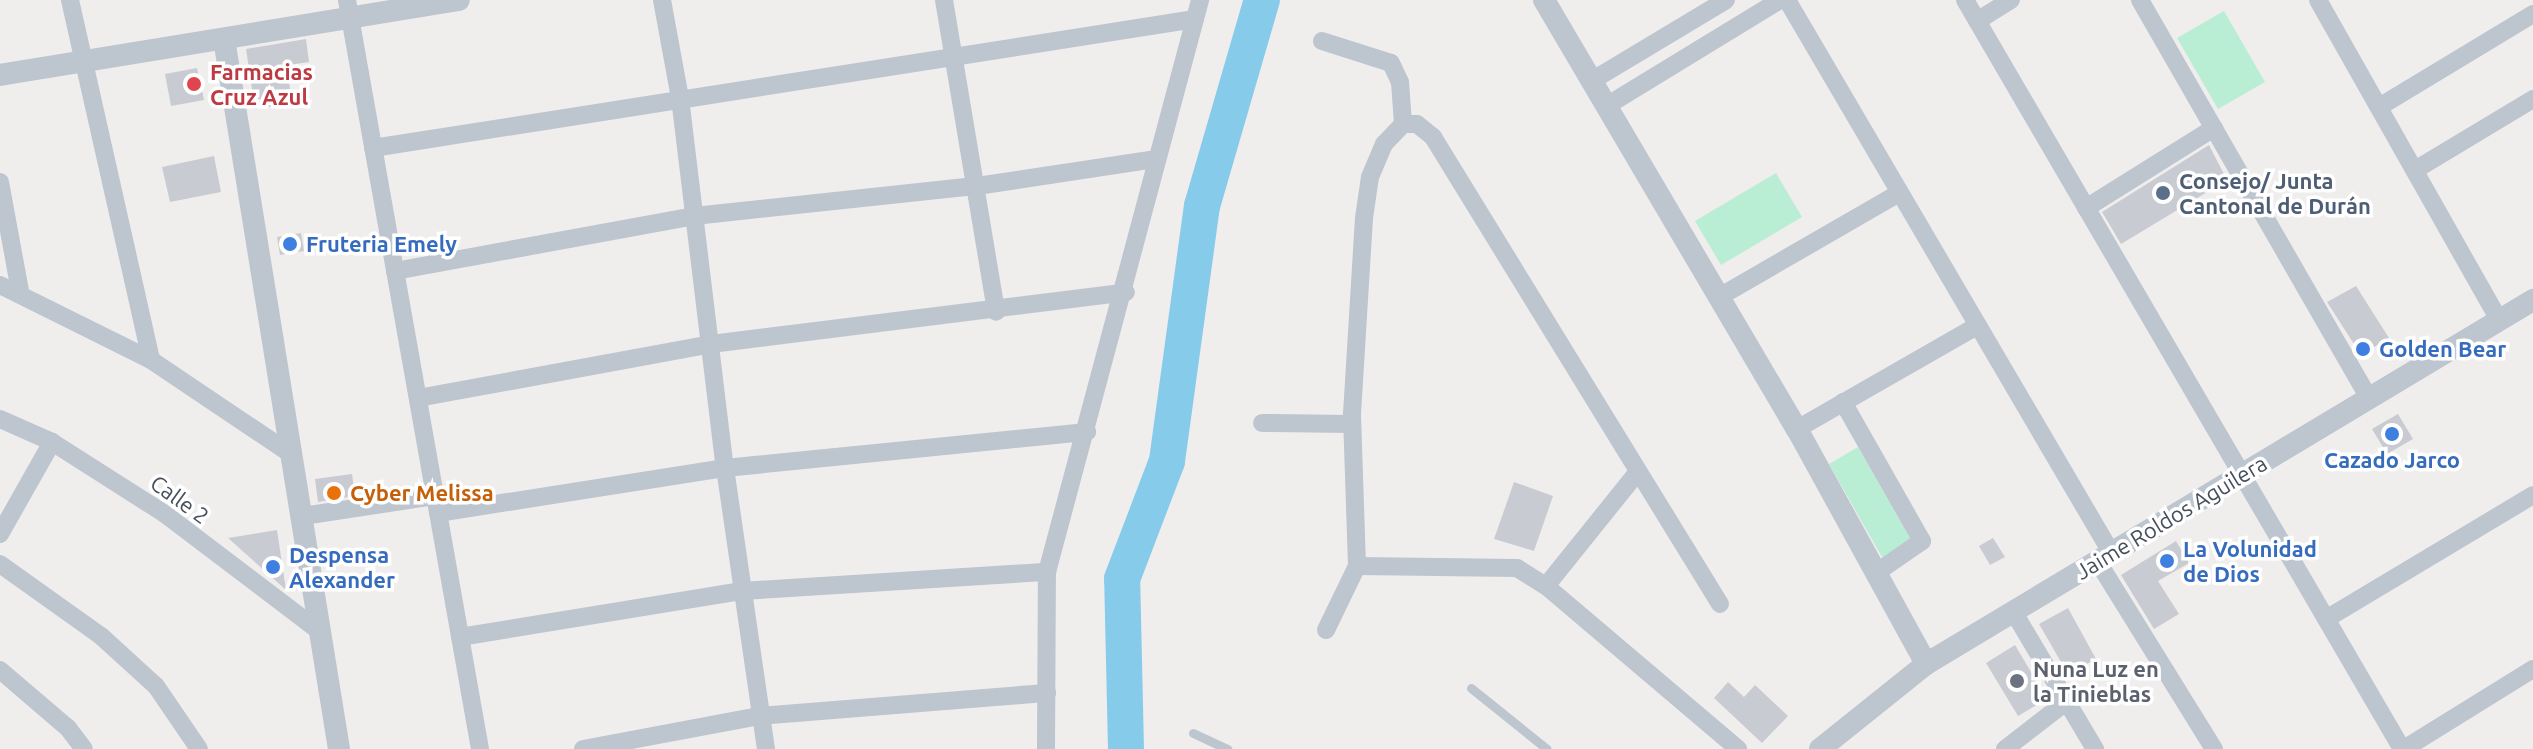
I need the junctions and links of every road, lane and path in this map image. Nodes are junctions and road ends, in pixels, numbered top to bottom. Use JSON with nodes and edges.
{"nodes":[{"id":1,"x":70,"y":0,"type":"edge"},
{"id":2,"x":459,"y":0,"type":"edge"},
{"id":3,"x":662,"y":0,"type":"edge"},
{"id":4,"x":944,"y":0,"type":"edge"},
{"id":5,"x":1200,"y":0,"type":"edge"},
{"id":6,"x":1544,"y":0,"type":"edge"},
{"id":7,"x":1726,"y":0,"type":"edge"},
{"id":8,"x":1780,"y":0,"type":"edge"},
{"id":9,"x":1787,"y":0,"type":"edge"},
{"id":10,"x":1965,"y":0,"type":"edge"},
{"id":11,"x":2011,"y":0,"type":"edge"},
{"id":12,"x":2140,"y":0,"type":"edge"},
{"id":13,"x":2318,"y":0,"type":"edge"},
{"id":14,"x":349,"y":10,"type":"edge"},
{"id":15,"x":2533,"y":14,"type":"edge"},
{"id":16,"x":1195,"y":19,"type":"junction"},
{"id":17,"x":1977,"y":21,"type":"junction"},
{"id":18,"x":224,"y":39,"type":"junction"},
{"id":19,"x":1322,"y":41,"type":"dead end"},
{"id":20,"x":954,"y":54,"type":"junction"},
{"id":21,"x":81,"y":62,"type":"junction"},
{"id":22,"x":0,"y":75,"type":"edge"},
{"id":23,"x":1593,"y":80,"type":"junction"},
{"id":24,"x":680,"y":98,"type":"junction"},
{"id":25,"x":2533,"y":99,"type":"edge"},
{"id":26,"x":1608,"y":105,"type":"junction"},
{"id":27,"x":2379,"y":107,"type":"junction"},
{"id":28,"x":1403,"y":124,"type":"junction"},
{"id":29,"x":2214,"y":128,"type":"junction"},
{"id":30,"x":373,"y":148,"type":"junction"},
{"id":31,"x":1155,"y":159,"type":"junction"},
{"id":32,"x":2415,"y":170,"type":"junction"},
{"id":33,"x":0,"y":182,"type":"edge"},
{"id":34,"x":977,"y":186,"type":"junction"},
{"id":35,"x":1899,"y":193,"type":"junction"},
{"id":36,"x":2086,"y":208,"type":"junction"},
{"id":37,"x":694,"y":216,"type":"junction"},
{"id":38,"x":395,"y":271,"type":"junction"},
{"id":39,"x":7,"y":292,"type":"edge"},
{"id":40,"x":1126,"y":292,"type":"junction"},
{"id":41,"x":1719,"y":297,"type":"junction"},
{"id":42,"x":2533,"y":300,"type":"edge"},
{"id":43,"x":996,"y":312,"type":"junction"},
{"id":44,"x":2499,"y":320,"type":"junction"},
{"id":45,"x":1977,"y":326,"type":"junction"},
{"id":46,"x":711,"y":344,"type":"junction"},
{"id":47,"x":151,"y":360,"type":"junction"},
{"id":48,"x":418,"y":398,"type":"junction"},
{"id":49,"x":2369,"y":399,"type":"junction"},
{"id":50,"x":1843,"y":402,"type":"junction"},
{"id":51,"x":0,"y":419,"type":"edge"},
{"id":52,"x":1262,"y":423,"type":"dead end"},
{"id":53,"x":1352,"y":424,"type":"junction"},
{"id":54,"x":1797,"y":429,"type":"junction"},
{"id":55,"x":1087,"y":432,"type":"junction"},
{"id":56,"x":52,"y":442,"type":"junction"},
{"id":57,"x":291,"y":454,"type":"junction"},
{"id":58,"x":725,"y":468,"type":"junction"},
{"id":59,"x":1637,"y":473,"type":"junction"},
{"id":60,"x":2242,"y":475,"type":"junction"},
{"id":61,"x":2533,"y":495,"type":"edge"},
{"id":62,"x":436,"y":504,"type":"junction"},
{"id":63,"x":303,"y":516,"type":"junction"},
{"id":64,"x":0,"y":534,"type":"edge"},
{"id":65,"x":2105,"y":558,"type":"junction"},
{"id":66,"x":0,"y":564,"type":"edge"},
{"id":67,"x":1357,"y":566,"type":"junction"},
{"id":68,"x":1047,"y":572,"type":"junction"},
{"id":69,"x":1876,"y":573,"type":"junction"},
{"id":70,"x":1546,"y":586,"type":"junction"},
{"id":71,"x":742,"y":591,"type":"junction"},
{"id":72,"x":1720,"y":604,"type":"dead end"},
{"id":73,"x":2013,"y":611,"type":"junction"},
{"id":74,"x":2326,"y":619,"type":"junction"},
{"id":75,"x":1326,"y":630,"type":"dead end"},
{"id":76,"x":322,"y":633,"type":"junction"},
{"id":77,"x":460,"y":637,"type":"junction"},
{"id":78,"x":1926,"y":664,"type":"junction"},
{"id":79,"x":2533,"y":669,"type":"edge"},
{"id":80,"x":0,"y":670,"type":"edge"},
{"id":81,"x":1471,"y":688,"type":"dead end"},
{"id":82,"x":1047,"y":693,"type":"junction"},
{"id":83,"x":2067,"y":701,"type":"junction"},
{"id":84,"x":760,"y":716,"type":"junction"},
{"id":85,"x":1193,"y":733,"type":"dead end"},
{"id":86,"x":84,"y":749,"type":"edge"},
{"id":87,"x":199,"y":749,"type":"edge"},
{"id":88,"x":339,"y":749,"type":"edge"},
{"id":89,"x":480,"y":749,"type":"edge"},
{"id":90,"x":583,"y":749,"type":"edge"},
{"id":91,"x":766,"y":749,"type":"edge"},
{"id":92,"x":1046,"y":749,"type":"edge"},
{"id":93,"x":1228,"y":749,"type":"edge"},
{"id":94,"x":1547,"y":749,"type":"edge"},
{"id":95,"x":1738,"y":749,"type":"edge"},
{"id":96,"x":1820,"y":749,"type":"edge"},
{"id":97,"x":2005,"y":749,"type":"edge"},
{"id":98,"x":2095,"y":749,"type":"edge"},
{"id":99,"x":2214,"y":749,"type":"edge"},
{"id":100,"x":2403,"y":749,"type":"edge"}],
"edges":[{"from":1,"to":21,"type":"street"},
{"from":2,"to":14,"type":"street"},
{"from":3,"to":24,"type":"street"},
{"from":4,"to":20,"type":"street"},
{"from":5,"to":16,"type":"street"},
{"from":6,"to":23,"type":"street"},
{"from":7,"to":23,"type":"street"},
{"from":8,"to":26,"type":"street"},
{"from":9,"to":35,"type":"street"},
{"from":10,"to":17,"type":"street"},
{"from":11,"to":17,"type":"street"},
{"from":12,"to":29,"type":"street"},
{"from":13,"to":27,"type":"street"},
{"from":14,"to":18,"type":"street"},
{"from":14,"to":30,"type":"street"},
{"from":15,"to":27,"type":"street"},
{"from":16,"to":20,"type":"street"},
{"from":16,"to":31,"type":"street"},
{"from":17,"to":36,"type":"street"},
{"from":18,"to":21,"type":"street"},
{"from":18,"to":57,"type":"street"},
{"from":19,"to":28,"type":"street"},
{"from":20,"to":24,"type":"street"},
{"from":20,"to":34,"type":"street"},
{"from":21,"to":22,"type":"street"},
{"from":21,"to":47,"type":"street"},
{"from":23,"to":26,"type":"street"},
{"from":24,"to":30,"type":"street"},
{"from":24,"to":37,"type":"street"},
{"from":25,"to":32,"type":"street"},
{"from":26,"to":41,"type":"street"},
{"from":27,"to":32,"type":"street"},
{"from":28,"to":53,"type":"street"},
{"from":28,"to":59,"type":"street"},
{"from":29,"to":36,"type":"street"},
{"from":29,"to":49,"type":"street"},
{"from":30,"to":38,"type":"street"},
{"from":31,"to":34,"type":"street"},
{"from":31,"to":40,"type":"street"},
{"from":32,"to":44,"type":"street"},
{"from":33,"to":39,"type":"street"},
{"from":34,"to":37,"type":"street"},
{"from":34,"to":43,"type":"street"},
{"from":35,"to":41,"type":"street"},
{"from":35,"to":45,"type":"street"},
{"from":36,"to":60,"type":"street"},
{"from":37,"to":38,"type":"street"},
{"from":37,"to":46,"type":"street"},
{"from":38,"to":48,"type":"street"},
{"from":39,"to":47,"type":"street"},
{"from":40,"to":43,"type":"street"},
{"from":40,"to":55,"type":"street"},
{"from":41,"to":54,"type":"street"},
{"from":42,"to":44,"type":"street","name":"Jaime Roldos Aguilera"},
{"from":43,"to":46,"type":"street"},
{"from":44,"to":49,"type":"street","name":"Jaime Roldos Aguilera"},
{"from":45,"to":50,"type":"street"},
{"from":45,"to":65,"type":"street"},
{"from":46,"to":48,"type":"street"},
{"from":46,"to":58,"type":"street"},
{"from":47,"to":57,"type":"street"},
{"from":48,"to":62,"type":"street"},
{"from":49,"to":60,"type":"street","name":"Jaime Roldos Aguilera"},
{"from":50,"to":54,"type":"street"},
{"from":50,"to":69,"type":"street"},
{"from":51,"to":56,"type":"street","name":"Calle 2"},
{"from":52,"to":53,"type":"street"},
{"from":53,"to":67,"type":"street"},
{"from":54,"to":69,"type":"street"},
{"from":55,"to":58,"type":"street"},
{"from":55,"to":68,"type":"street"},
{"from":56,"to":64,"type":"street"},
{"from":56,"to":76,"type":"street","name":"Calle 2"},
{"from":57,"to":63,"type":"street"},
{"from":58,"to":62,"type":"street"},
{"from":58,"to":71,"type":"street"},
{"from":59,"to":70,"type":"street"},
{"from":59,"to":72,"type":"street"},
{"from":60,"to":65,"type":"street","name":"Jaime Roldos Aguilera"},
{"from":60,"to":74,"type":"street"},
{"from":61,"to":74,"type":"street"},
{"from":62,"to":63,"type":"street"},
{"from":62,"to":77,"type":"street"},
{"from":63,"to":76,"type":"street"},
{"from":65,"to":73,"type":"street","name":"Jaime Roldos Aguilera"},
{"from":65,"to":99,"type":"street"},
{"from":66,"to":87,"type":"street"},
{"from":67,"to":70,"type":"street"},
{"from":67,"to":75,"type":"street"},
{"from":68,"to":71,"type":"street"},
{"from":68,"to":82,"type":"street"},
{"from":69,"to":78,"type":"street"},
{"from":70,"to":95,"type":"street"},
{"from":71,"to":77,"type":"street"},
{"from":71,"to":84,"type":"street"},
{"from":73,"to":78,"type":"street","name":"Jaime Roldos Aguilera"},
{"from":73,"to":83,"type":"street"},
{"from":74,"to":100,"type":"street"},
{"from":76,"to":88,"type":"street"},
{"from":77,"to":89,"type":"street"},
{"from":78,"to":96,"type":"street","name":"Jaime Roldos Aguilera"},
{"from":79,"to":100,"type":"street"},
{"from":80,"to":86,"type":"street"},
{"from":81,"to":94,"type":"lane"},
{"from":82,"to":84,"type":"street"},
{"from":82,"to":92,"type":"street"},
{"from":83,"to":97,"type":"street"},
{"from":83,"to":98,"type":"street"},
{"from":84,"to":90,"type":"street"},
{"from":84,"to":91,"type":"street"},
{"from":85,"to":93,"type":"lane"}]}
